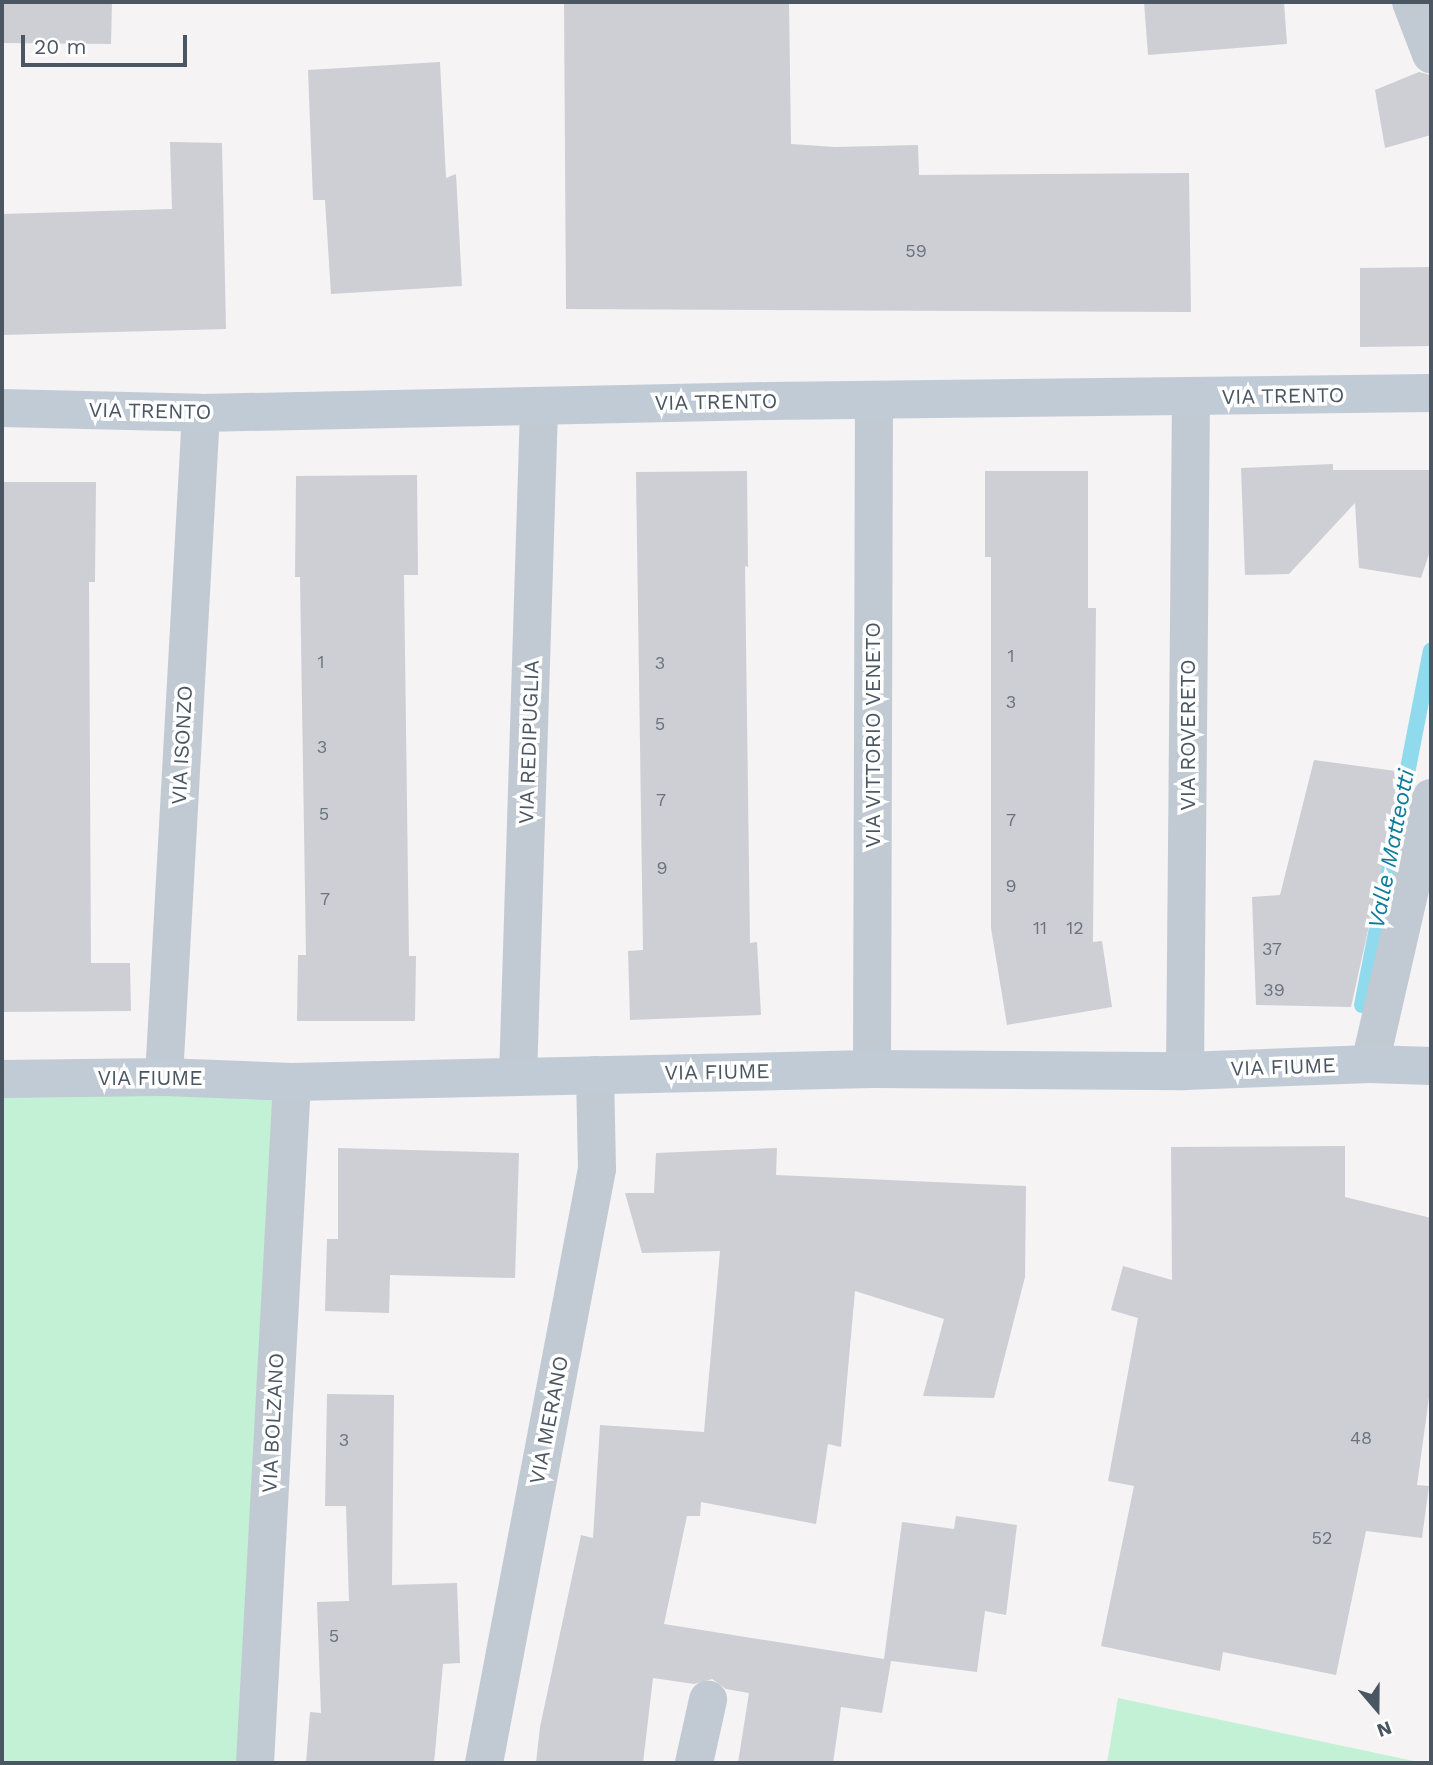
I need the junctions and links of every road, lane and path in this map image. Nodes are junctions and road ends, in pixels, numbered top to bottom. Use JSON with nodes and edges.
{"nodes":[{"id":1,"x":1411,"y":2,"type":"edge"},
{"id":2,"x":1431,"y":54,"type":"edge"},
{"id":3,"x":1431,"y":393,"type":"edge"},
{"id":4,"x":1191,"y":398,"type":"junction"},
{"id":5,"x":874,"y":401,"type":"junction"},
{"id":6,"x":539,"y":407,"type":"junction"},
{"id":7,"x":2,"y":408,"type":"edge"},
{"id":8,"x":201,"y":413,"type":"junction"},
{"id":9,"x":1431,"y":798,"type":"edge"},
{"id":10,"x":1370,"y":1064,"type":"junction"},
{"id":11,"x":1431,"y":1066,"type":"edge"},
{"id":12,"x":872,"y":1069,"type":"junction"},
{"id":13,"x":1185,"y":1071,"type":"junction"},
{"id":14,"x":595,"y":1075,"type":"junction"},
{"id":15,"x":164,"y":1077,"type":"junction"},
{"id":16,"x":518,"y":1077,"type":"junction"},
{"id":17,"x":2,"y":1079,"type":"edge"},
{"id":18,"x":292,"y":1082,"type":"junction"},
{"id":19,"x":708,"y":1700,"type":"dead end"},
{"id":20,"x":255,"y":1763,"type":"edge"},
{"id":21,"x":484,"y":1763,"type":"edge"},
{"id":22,"x":694,"y":1763,"type":"edge"}],
"edges":[{"from":1,"to":2,"type":"street"},
{"from":3,"to":4,"type":"street","name":"VIA TRENTO"},
{"from":4,"to":5,"type":"street","name":"VIA TRENTO"},
{"from":4,"to":13,"type":"street","name":"VIA ROVERETO"},
{"from":5,"to":6,"type":"street","name":"VIA TRENTO"},
{"from":5,"to":12,"type":"street","name":"VIA VITTORIO VENETO"},
{"from":6,"to":8,"type":"street","name":"VIA TRENTO"},
{"from":6,"to":16,"type":"street","name":"VIA REDIPUGLIA"},
{"from":7,"to":8,"type":"street","name":"VIA TRENTO"},
{"from":8,"to":15,"type":"street","name":"VIA ISONZO"},
{"from":9,"to":10,"type":"street"},
{"from":10,"to":11,"type":"street","name":"VIA FIUME"},
{"from":10,"to":13,"type":"street","name":"VIA FIUME"},
{"from":12,"to":13,"type":"street","name":"VIA FIUME"},
{"from":12,"to":14,"type":"street","name":"VIA FIUME"},
{"from":14,"to":16,"type":"street","name":"VIA FIUME"},
{"from":14,"to":21,"type":"street","name":"VIA MERANO"},
{"from":15,"to":17,"type":"street","name":"VIA FIUME"},
{"from":15,"to":18,"type":"street","name":"VIA FIUME"},
{"from":16,"to":18,"type":"street","name":"VIA FIUME"},
{"from":18,"to":20,"type":"street","name":"VIA BOLZANO"},
{"from":19,"to":22,"type":"street"}]}
